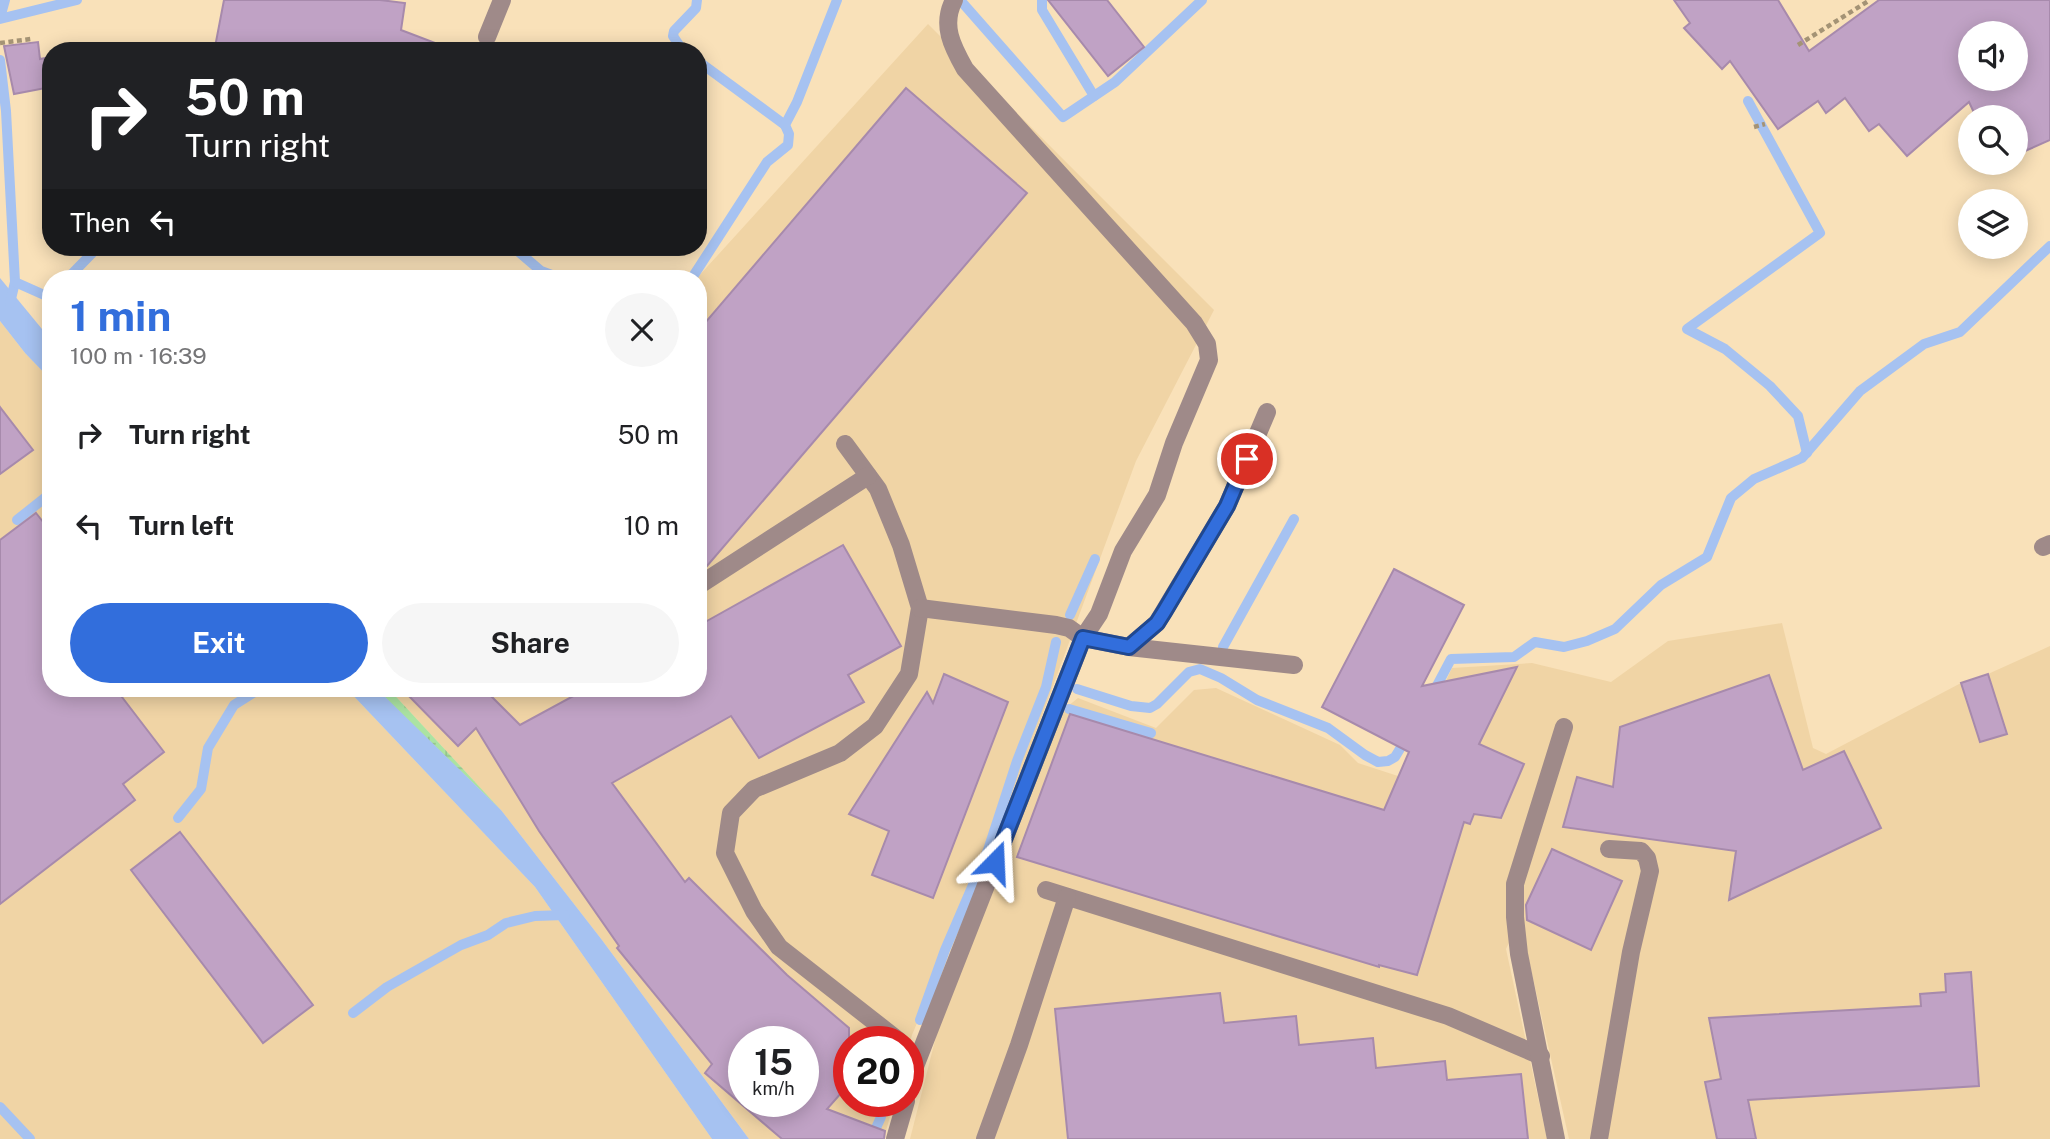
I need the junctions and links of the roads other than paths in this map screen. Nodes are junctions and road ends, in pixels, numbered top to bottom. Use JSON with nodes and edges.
{"nodes":[{"id":1,"x":502,"y":0,"type":"edge"},
{"id":2,"x":953,"y":2,"type":"edge"},
{"id":3,"x":487,"y":37,"type":"dead end"},
{"id":4,"x":1267,"y":412,"type":"dead end"},
{"id":5,"x":845,"y":444,"type":"dead end"},
{"id":6,"x":868,"y":476,"type":"junction"},
{"id":7,"x":707,"y":580,"type":"edge"},
{"id":8,"x":920,"y":608,"type":"junction"},
{"id":9,"x":1070,"y":631,"type":"junction"},
{"id":10,"x":1129,"y":647,"type":"junction"},
{"id":11,"x":1294,"y":665,"type":"dead end"},
{"id":12,"x":1564,"y":727,"type":"dead end"},
{"id":13,"x":1609,"y":849,"type":"dead end"},
{"id":14,"x":1046,"y":890,"type":"dead end"},
{"id":15,"x":1067,"y":897,"type":"junction"},
{"id":16,"x":880,"y":1026,"type":"edge"},
{"id":17,"x":924,"y":1026,"type":"edge"},
{"id":18,"x":1541,"y":1056,"type":"junction"},
{"id":19,"x":901,"y":1117,"type":"edge"},
{"id":20,"x":895,"y":1139,"type":"edge"},
{"id":21,"x":985,"y":1139,"type":"edge"},
{"id":22,"x":1556,"y":1139,"type":"edge"},
{"id":23,"x":1600,"y":1139,"type":"edge"}],
"edges":[{"from":1,"to":3,"type":"street"},
{"from":2,"to":9,"type":"street"},
{"from":4,"to":10,"type":"street"},
{"from":5,"to":6,"type":"street"},
{"from":6,"to":7,"type":"street"},
{"from":6,"to":8,"type":"street"},
{"from":8,"to":9,"type":"street"},
{"from":8,"to":16,"type":"street"},
{"from":9,"to":10,"type":"street"},
{"from":9,"to":17,"type":"street"},
{"from":10,"to":11,"type":"street"},
{"from":12,"to":18,"type":"street"},
{"from":13,"to":23,"type":"street"},
{"from":14,"to":15,"type":"street"},
{"from":15,"to":18,"type":"street"},
{"from":15,"to":21,"type":"street"},
{"from":18,"to":22,"type":"street"},
{"from":19,"to":20,"type":"street"}]}
